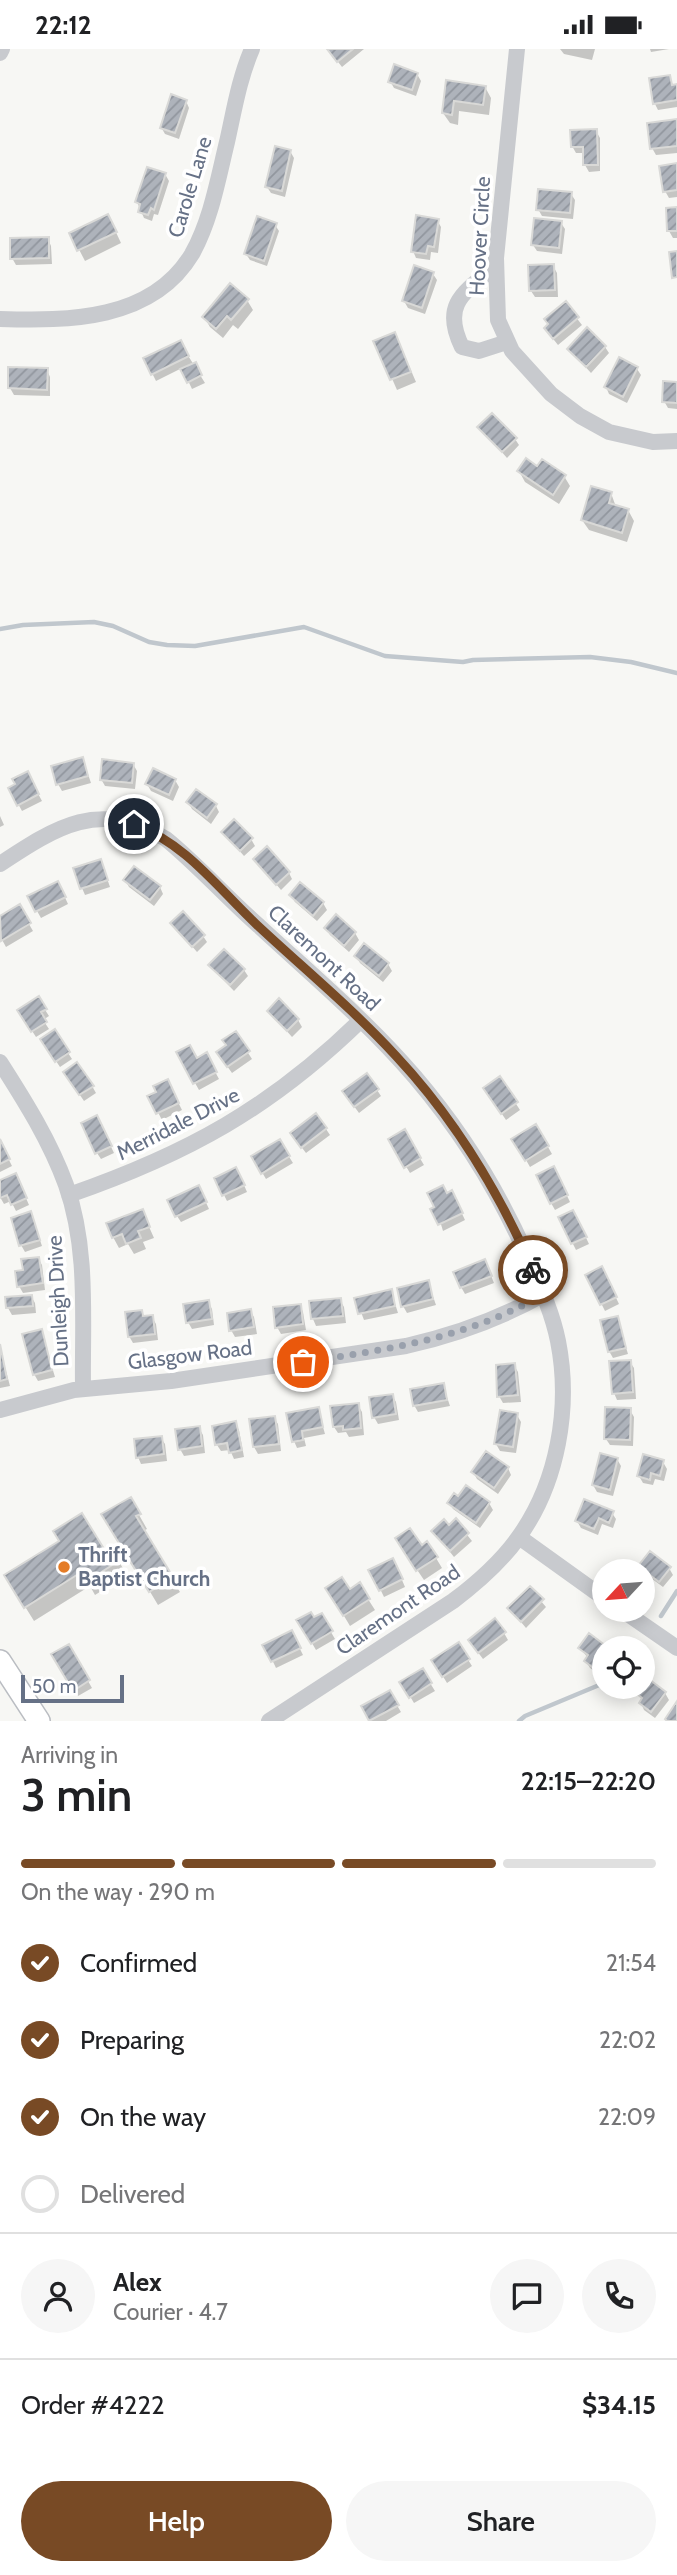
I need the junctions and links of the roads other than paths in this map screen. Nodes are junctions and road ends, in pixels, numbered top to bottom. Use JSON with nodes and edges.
{"nodes":[{"id":1,"x":252,"y":49,"type":"edge"},
{"id":2,"x":517,"y":49,"type":"edge"},
{"id":3,"x":496,"y":266,"type":"junction"},
{"id":4,"x":0,"y":319,"type":"edge"},
{"id":5,"x":508,"y":342,"type":"junction"},
{"id":6,"x":677,"y":441,"type":"edge"},
{"id":7,"x":0,"y":864,"type":"edge"},
{"id":8,"x":361,"y":1020,"type":"junction"},
{"id":9,"x":0,"y":1062,"type":"edge"},
{"id":10,"x":69,"y":1195,"type":"junction"},
{"id":11,"x":544,"y":1294,"type":"junction"},
{"id":12,"x":83,"y":1389,"type":"junction"},
{"id":13,"x":0,"y":1410,"type":"edge"},
{"id":14,"x":519,"y":1537,"type":"junction"},
{"id":15,"x":592,"y":1589,"type":"edge"},
{"id":16,"x":639,"y":1622,"type":"edge"},
{"id":17,"x":677,"y":1649,"type":"edge"},
{"id":18,"x":0,"y":1661,"type":"edge"},
{"id":19,"x":39,"y":1721,"type":"edge"},
{"id":20,"x":269,"y":1721,"type":"edge"}],
"edges":[{"from":1,"to":4,"type":"street","name":"Carole Lane"},
{"from":2,"to":3,"type":"street","name":"Hoover Circle"},
{"from":3,"to":5,"type":"street","name":"Hoover Circle"},
{"from":3,"to":5,"type":"street"},
{"from":5,"to":6,"type":"street","name":"Hoover Circle"},
{"from":7,"to":8,"type":"street","name":"Claremont Road"},
{"from":8,"to":10,"type":"street","name":"Merridale Drive"},
{"from":8,"to":11,"type":"street","name":"Claremont Road"},
{"from":9,"to":10,"type":"street","name":"Dunleigh Drive"},
{"from":10,"to":12,"type":"street","name":"Dunleigh Drive"},
{"from":11,"to":12,"type":"street","name":"Glasgow Road"},
{"from":11,"to":14,"type":"street","name":"Claremont Road"},
{"from":12,"to":13,"type":"street","name":"Glasgow Road"},
{"from":14,"to":15,"type":"street"},
{"from":14,"to":20,"type":"street","name":"Claremont Road"},
{"from":16,"to":17,"type":"street"},
{"from":18,"to":19,"type":"main road"}]}
